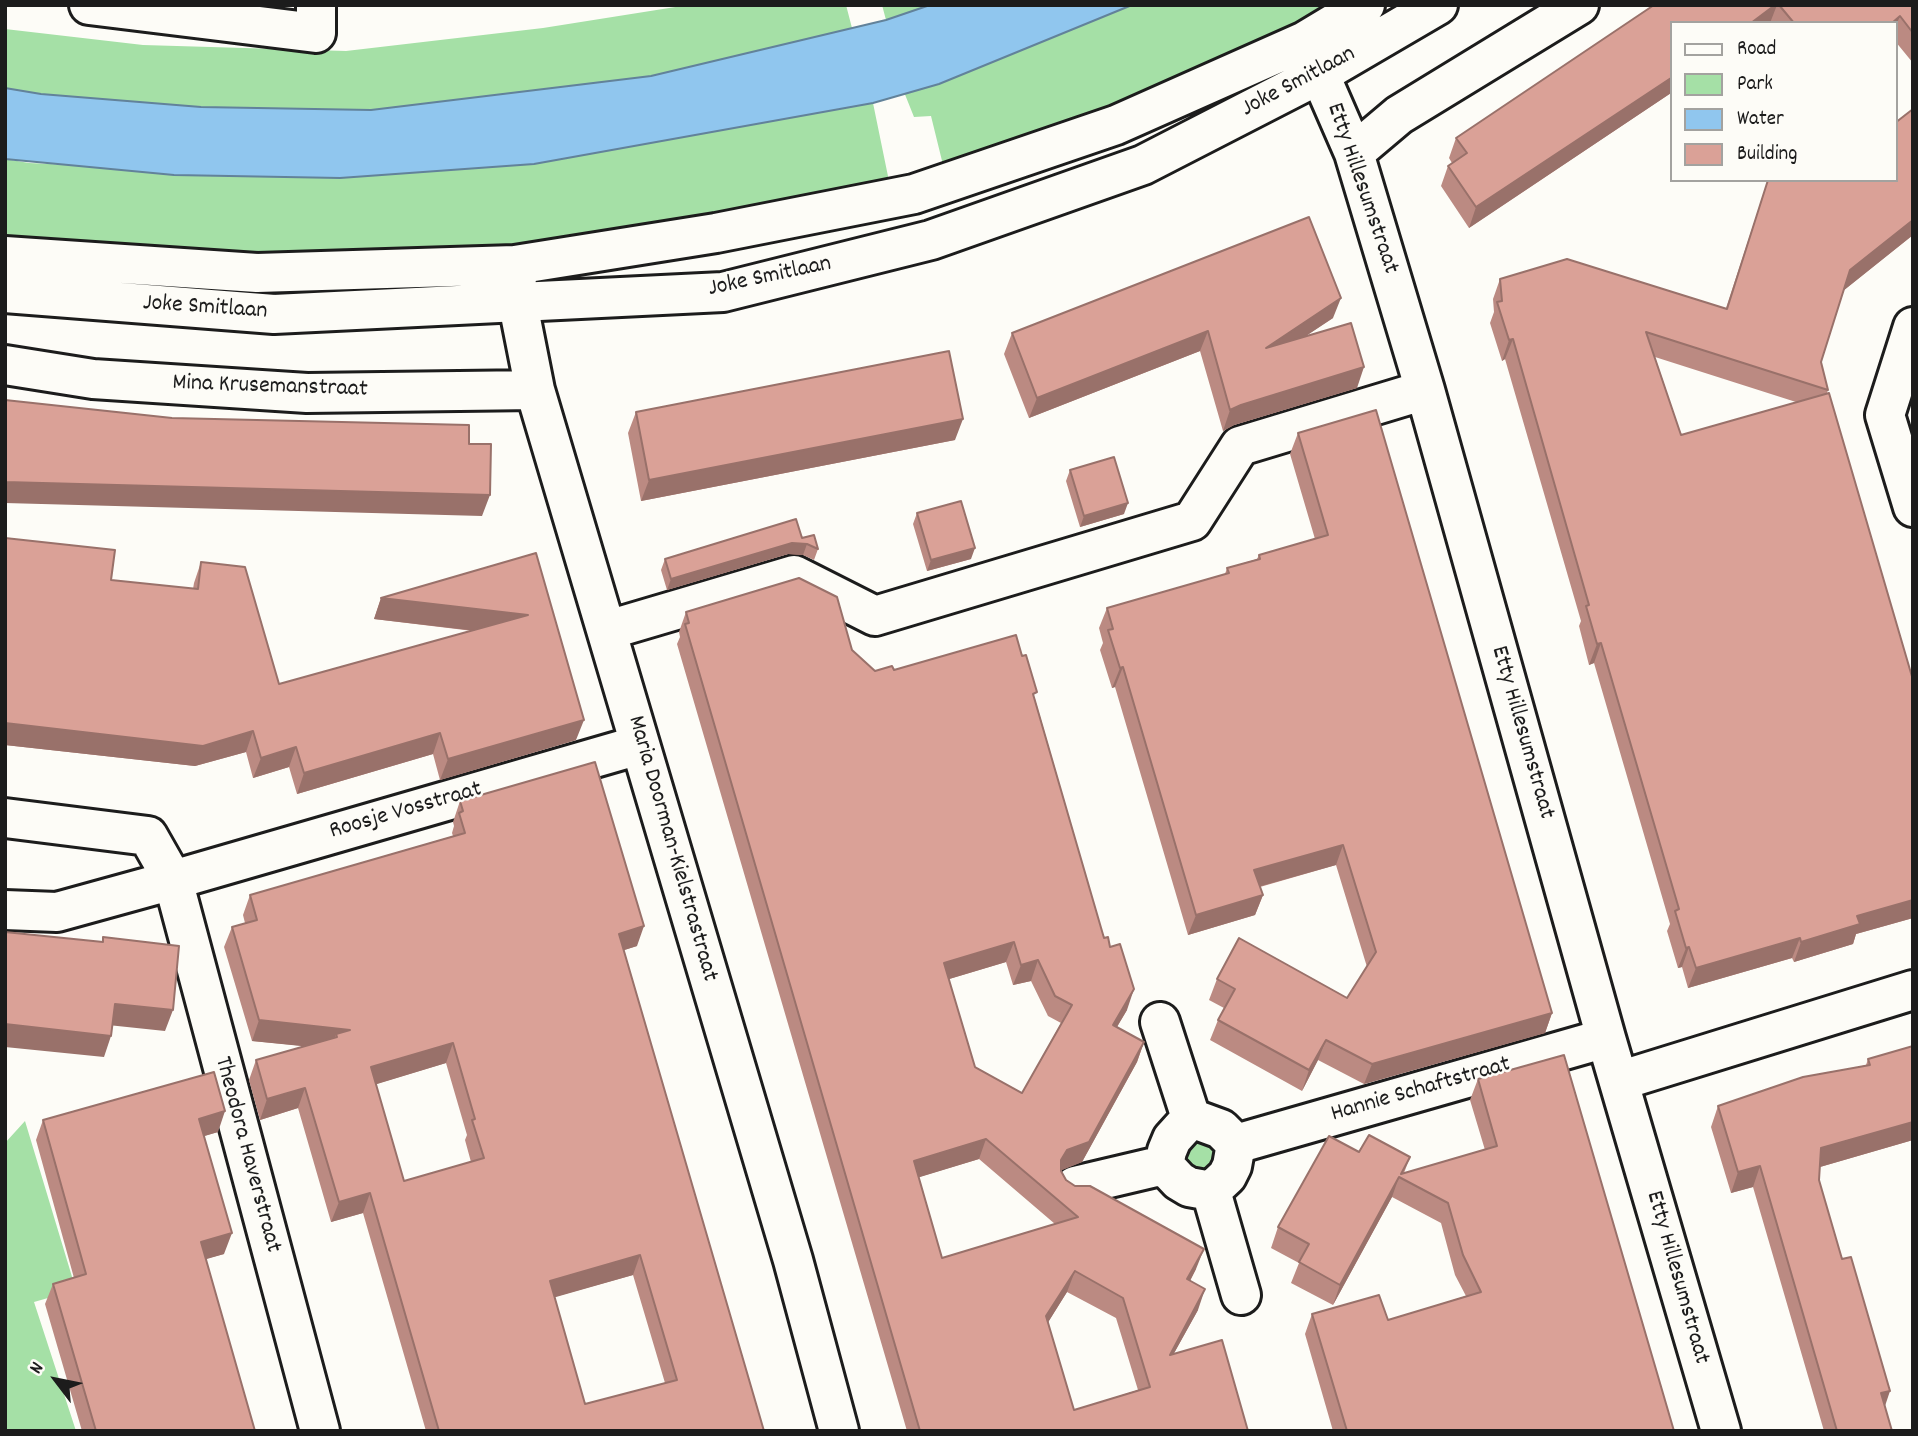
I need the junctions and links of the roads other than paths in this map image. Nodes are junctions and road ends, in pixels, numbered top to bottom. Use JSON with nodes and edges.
{"nodes":[{"id":1,"x":89,"y":5,"type":"edge"},
{"id":2,"x":1365,"y":5,"type":"edge"},
{"id":3,"x":1438,"y":5,"type":"edge"},
{"id":4,"x":1579,"y":5,"type":"edge"},
{"id":5,"x":316,"y":19,"type":"edge"},
{"id":6,"x":1312,"y":58,"type":"junction"},
{"id":7,"x":1354,"y":153,"type":"junction"},
{"id":8,"x":5,"y":256,"type":"edge"},
{"id":9,"x":515,"y":265,"type":"junction"},
{"id":10,"x":5,"y":293,"type":"edge"},
{"id":11,"x":518,"y":304,"type":"junction"},
{"id":12,"x":1913,"y":327,"type":"edge"},
{"id":13,"x":5,"y":365,"type":"edge"},
{"id":14,"x":535,"y":390,"type":"junction"},
{"id":15,"x":1424,"y":390,"type":"junction"},
{"id":16,"x":1913,"y":507,"type":"edge"},
{"id":17,"x":608,"y":630,"type":"junction"},
{"id":18,"x":639,"y":745,"type":"junction"},
{"id":19,"x":5,"y":818,"type":"edge"},
{"id":20,"x":173,"y":880,"type":"junction"},
{"id":21,"x":5,"y":910,"type":"edge"},
{"id":22,"x":1913,"y":990,"type":"edge"},
{"id":23,"x":1160,"y":1022,"type":"dead end"},
{"id":24,"x":1606,"y":1038,"type":"junction"},
{"id":25,"x":1619,"y":1081,"type":"junction"},
{"id":26,"x":1191,"y":1118,"type":"junction"},
{"id":27,"x":1236,"y":1144,"type":"junction"},
{"id":28,"x":1164,"y":1165,"type":"junction"},
{"id":29,"x":1075,"y":1186,"type":"edge"},
{"id":30,"x":1211,"y":1191,"type":"junction"},
{"id":31,"x":1241,"y":1295,"type":"dead end"},
{"id":32,"x":320,"y":1431,"type":"edge"},
{"id":33,"x":839,"y":1431,"type":"edge"},
{"id":34,"x":1721,"y":1431,"type":"edge"}],
"edges":[{"from":1,"to":5,"type":"street"},
{"from":2,"to":6,"type":"street","name":"Joke Smitlaan"},
{"from":3,"to":6,"type":"street","name":"Joke Smitlaan"},
{"from":4,"to":7,"type":"street"},
{"from":6,"to":7,"type":"street","name":"Etty Hillesumstraat"},
{"from":6,"to":9,"type":"street","name":"Joke Smitlaan"},
{"from":6,"to":11,"type":"street","name":"Joke Smitlaan"},
{"from":7,"to":15,"type":"street","name":"Etty Hillesumstraat"},
{"from":8,"to":9,"type":"street","name":"Joke Smitlaan"},
{"from":9,"to":11,"type":"street","name":"Maria Doorman-Kielstrastraat"},
{"from":10,"to":11,"type":"street","name":"Joke Smitlaan"},
{"from":11,"to":14,"type":"street","name":"Maria Doorman-Kielstrastraat"},
{"from":12,"to":16,"type":"street"},
{"from":13,"to":14,"type":"street","name":"Mina Krusemanstraat"},
{"from":14,"to":17,"type":"street","name":"Maria Doorman-Kielstrastraat"},
{"from":15,"to":17,"type":"street"},
{"from":15,"to":24,"type":"street","name":"Etty Hillesumstraat"},
{"from":17,"to":18,"type":"street","name":"Maria Doorman-Kielstrastraat"},
{"from":18,"to":20,"type":"street","name":"Roosje Vosstraat"},
{"from":18,"to":33,"type":"street","name":"Maria Doorman-Kielstrastraat"},
{"from":19,"to":20,"type":"street"},
{"from":20,"to":21,"type":"street","name":"Roosje Vosstraat"},
{"from":20,"to":32,"type":"street","name":"Theodora Haverstraat"},
{"from":22,"to":25,"type":"street"},
{"from":23,"to":26,"type":"street"},
{"from":24,"to":25,"type":"street","name":"Etty Hillesumstraat"},
{"from":24,"to":27,"type":"street","name":"Hannie Schaftstraat"},
{"from":25,"to":34,"type":"street","name":"Etty Hillesumstraat"},
{"from":26,"to":27,"type":"street"},
{"from":26,"to":28,"type":"street"},
{"from":27,"to":30,"type":"street"},
{"from":28,"to":29,"type":"street"},
{"from":28,"to":30,"type":"street"},
{"from":30,"to":31,"type":"street"}]}
